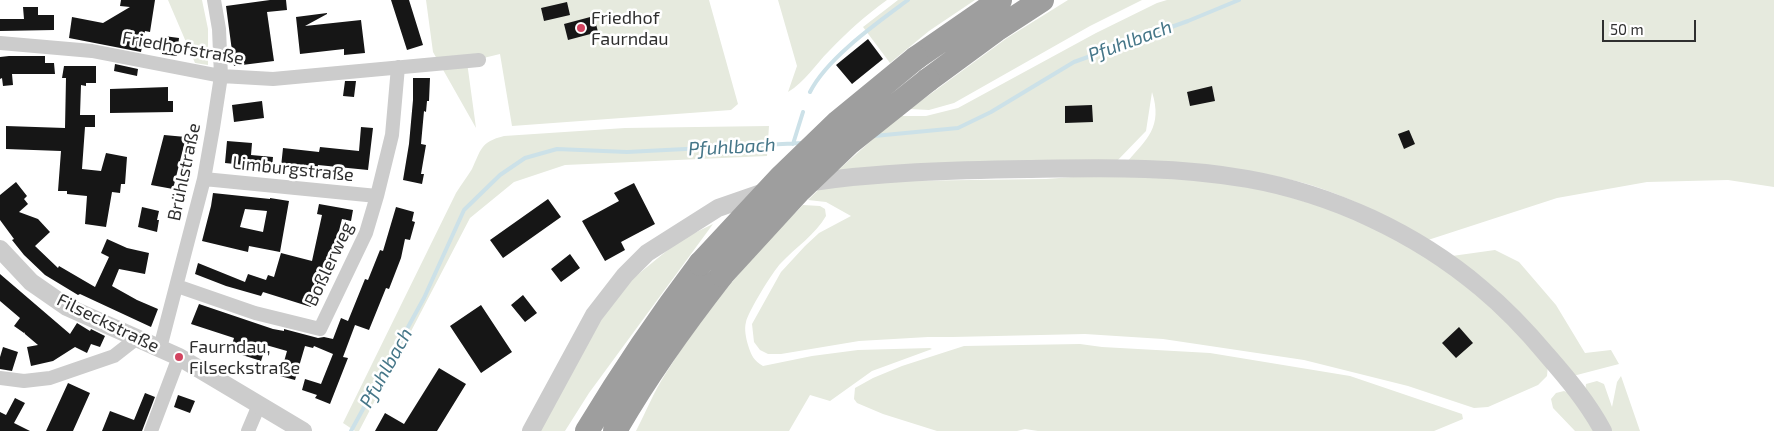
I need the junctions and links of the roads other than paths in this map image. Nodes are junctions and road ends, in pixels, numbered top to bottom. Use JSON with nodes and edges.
{"nodes":[{"id":1,"x":214,"y":0,"type":"edge"},
{"id":2,"x":1000,"y":0,"type":"edge"},
{"id":3,"x":1042,"y":0,"type":"edge"},
{"id":4,"x":0,"y":43,"type":"edge"},
{"id":5,"x":479,"y":60,"type":"dead end"},
{"id":6,"x":398,"y":67,"type":"junction"},
{"id":7,"x":221,"y":76,"type":"junction"},
{"id":8,"x":204,"y":179,"type":"junction"},
{"id":9,"x":377,"y":196,"type":"junction"},
{"id":10,"x":0,"y":249,"type":"edge"},
{"id":11,"x":177,"y":286,"type":"junction"},
{"id":12,"x":137,"y":338,"type":"junction"},
{"id":13,"x":160,"y":348,"type":"junction"},
{"id":14,"x":179,"y":357,"type":"junction"},
{"id":15,"x":0,"y":378,"type":"edge"},
{"id":16,"x":259,"y":405,"type":"junction"},
{"id":17,"x":150,"y":431,"type":"edge"},
{"id":18,"x":248,"y":431,"type":"edge"},
{"id":19,"x":303,"y":431,"type":"edge"},
{"id":20,"x":531,"y":431,"type":"edge"},
{"id":21,"x":587,"y":431,"type":"edge"},
{"id":22,"x":615,"y":431,"type":"edge"},
{"id":23,"x":1603,"y":431,"type":"edge"}],
"edges":[{"from":1,"to":7,"type":"street","name":"Brühlstraße"},
{"from":2,"to":21,"type":"highway","bridge":true},
{"from":3,"to":22,"type":"highway","bridge":true},
{"from":4,"to":7,"type":"street","name":"Friedhofstraße"},
{"from":5,"to":6,"type":"street","name":"Friedhofstraße"},
{"from":6,"to":7,"type":"street","name":"Friedhofstraße"},
{"from":6,"to":9,"type":"street","name":"Boßlerweg"},
{"from":7,"to":8,"type":"street","name":"Brühlstraße"},
{"from":8,"to":9,"type":"street","name":"Limburgstraße"},
{"from":8,"to":11,"type":"street","name":"Brühlstraße"},
{"from":9,"to":11,"type":"street","name":"Boßlerweg"},
{"from":10,"to":12,"type":"street","name":"Filseckstraße"},
{"from":11,"to":13,"type":"street","name":"Brühlstraße"},
{"from":12,"to":13,"type":"street","name":"Filseckstraße"},
{"from":12,"to":15,"type":"street"},
{"from":13,"to":14,"type":"street","name":"Filseckstraße"},
{"from":14,"to":16,"type":"street","name":"Filseckstraße"},
{"from":14,"to":17,"type":"street"},
{"from":16,"to":18,"type":"street"},
{"from":16,"to":19,"type":"street","name":"Filseckstraße"},
{"from":20,"to":23,"type":"street"}]}
